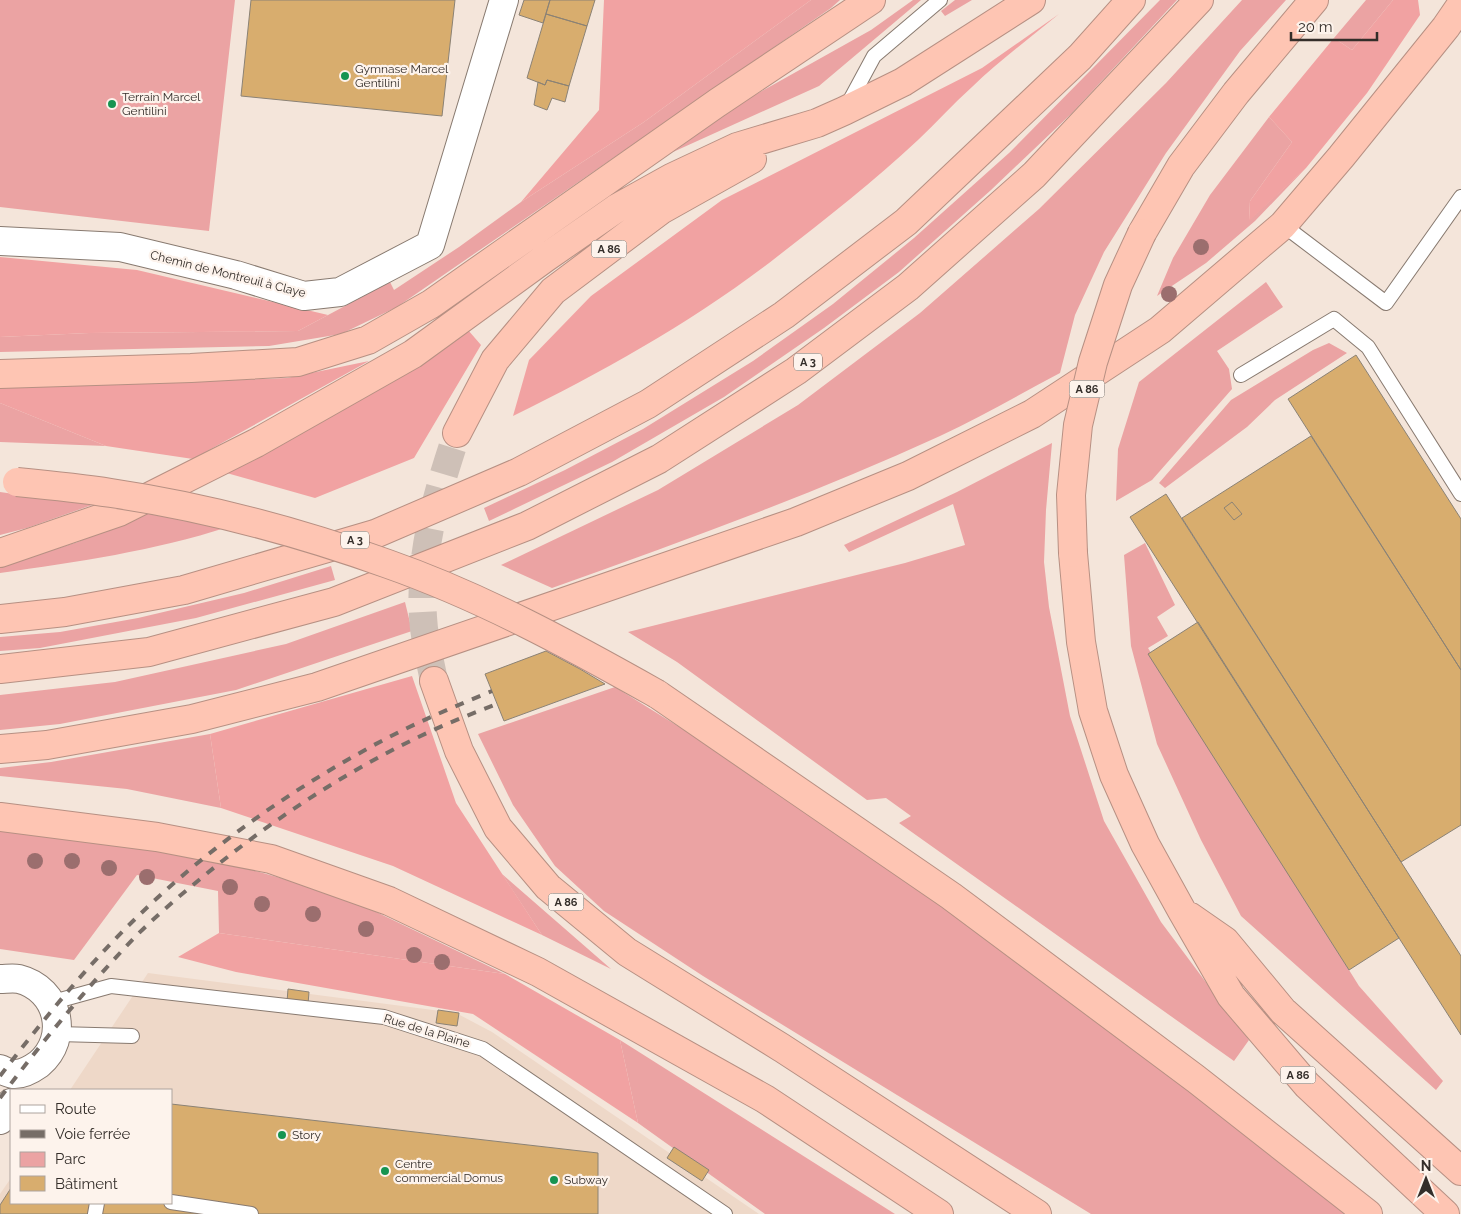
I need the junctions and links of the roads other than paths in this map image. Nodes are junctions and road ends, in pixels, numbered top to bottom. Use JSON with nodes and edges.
{"nodes":[{"id":1,"x":504,"y":0,"type":"edge"},
{"id":2,"x":871,"y":0,"type":"edge"},
{"id":3,"x":940,"y":0,"type":"edge"},
{"id":4,"x":1031,"y":0,"type":"edge"},
{"id":5,"x":1132,"y":0,"type":"edge"},
{"id":6,"x":1199,"y":0,"type":"edge"},
{"id":7,"x":1314,"y":0,"type":"edge"},
{"id":8,"x":1461,"y":5,"type":"edge"},
{"id":9,"x":844,"y":111,"type":"junction"},
{"id":10,"x":817,"y":122,"type":"junction"},
{"id":11,"x":1461,"y":197,"type":"edge"},
{"id":12,"x":1283,"y":225,"type":"junction"},
{"id":13,"x":0,"y":241,"type":"edge"},
{"id":14,"x":0,"y":374,"type":"edge"},
{"id":15,"x":1241,"y":374,"type":"dead end"},
{"id":16,"x":457,"y":433,"type":"tunnel mouth"},
{"id":17,"x":8,"y":481,"type":"edge"},
{"id":18,"x":1461,"y":494,"type":"edge"},
{"id":19,"x":0,"y":553,"type":"edge"},
{"id":20,"x":0,"y":619,"type":"edge"},
{"id":21,"x":0,"y":669,"type":"edge"},
{"id":22,"x":434,"y":681,"type":"tunnel mouth"},
{"id":23,"x":0,"y":749,"type":"edge"},
{"id":24,"x":0,"y":817,"type":"edge"},
{"id":25,"x":1182,"y":911,"type":"junction"},
{"id":26,"x":0,"y":979,"type":"edge"},
{"id":27,"x":52,"y":1002,"type":"junction"},
{"id":28,"x":58,"y":1034,"type":"junction"},
{"id":29,"x":132,"y":1036,"type":"dead end"},
{"id":30,"x":9,"y":1078,"type":"edge"},
{"id":31,"x":10,"y":1105,"type":"edge"},
{"id":32,"x":0,"y":1120,"type":"edge"},
{"id":33,"x":1461,"y":1171,"type":"edge"},
{"id":34,"x":172,"y":1202,"type":"edge"},
{"id":35,"x":251,"y":1214,"type":"edge"},
{"id":36,"x":725,"y":1214,"type":"edge"},
{"id":37,"x":939,"y":1214,"type":"edge"},
{"id":38,"x":1037,"y":1214,"type":"edge"},
{"id":39,"x":1368,"y":1214,"type":"edge"},
{"id":40,"x":1445,"y":1214,"type":"edge"}],
"edges":[{"from":1,"to":13,"type":"street","name":"Chemin de Montreuil à Claye"},
{"from":2,"to":14,"type":"highway"},
{"from":3,"to":9,"type":"lane"},
{"from":4,"to":9,"type":"highway","number":"A 86"},
{"from":5,"to":20,"type":"highway","number":"A 3"},
{"from":6,"to":21,"type":"highway","number":"A 3"},
{"from":7,"to":25,"type":"highway","number":"A 86","bridge":true},
{"from":8,"to":12,"type":"highway"},
{"from":9,"to":10,"type":"highway","number":"A 86"},
{"from":10,"to":16,"type":"highway","number":"A 86"},
{"from":10,"to":19,"type":"highway"},
{"from":11,"to":12,"type":"lane"},
{"from":12,"to":23,"type":"highway"},
{"from":15,"to":18,"type":"lane"},
{"from":17,"to":39,"type":"highway","bridge":true},
{"from":22,"to":38,"type":"highway","number":"A 86"},
{"from":24,"to":37,"type":"highway"},
{"from":25,"to":33,"type":"highway"},
{"from":25,"to":40,"type":"highway","number":"A 86"},
{"from":26,"to":27,"type":"street"},
{"from":27,"to":28,"type":"street"},
{"from":27,"to":36,"type":"lane","name":"Rue de la Plaine"},
{"from":28,"to":29,"type":"lane"},
{"from":28,"to":30,"type":"street"},
{"from":31,"to":32,"type":"street"},
{"from":34,"to":35,"type":"lane"}]}
